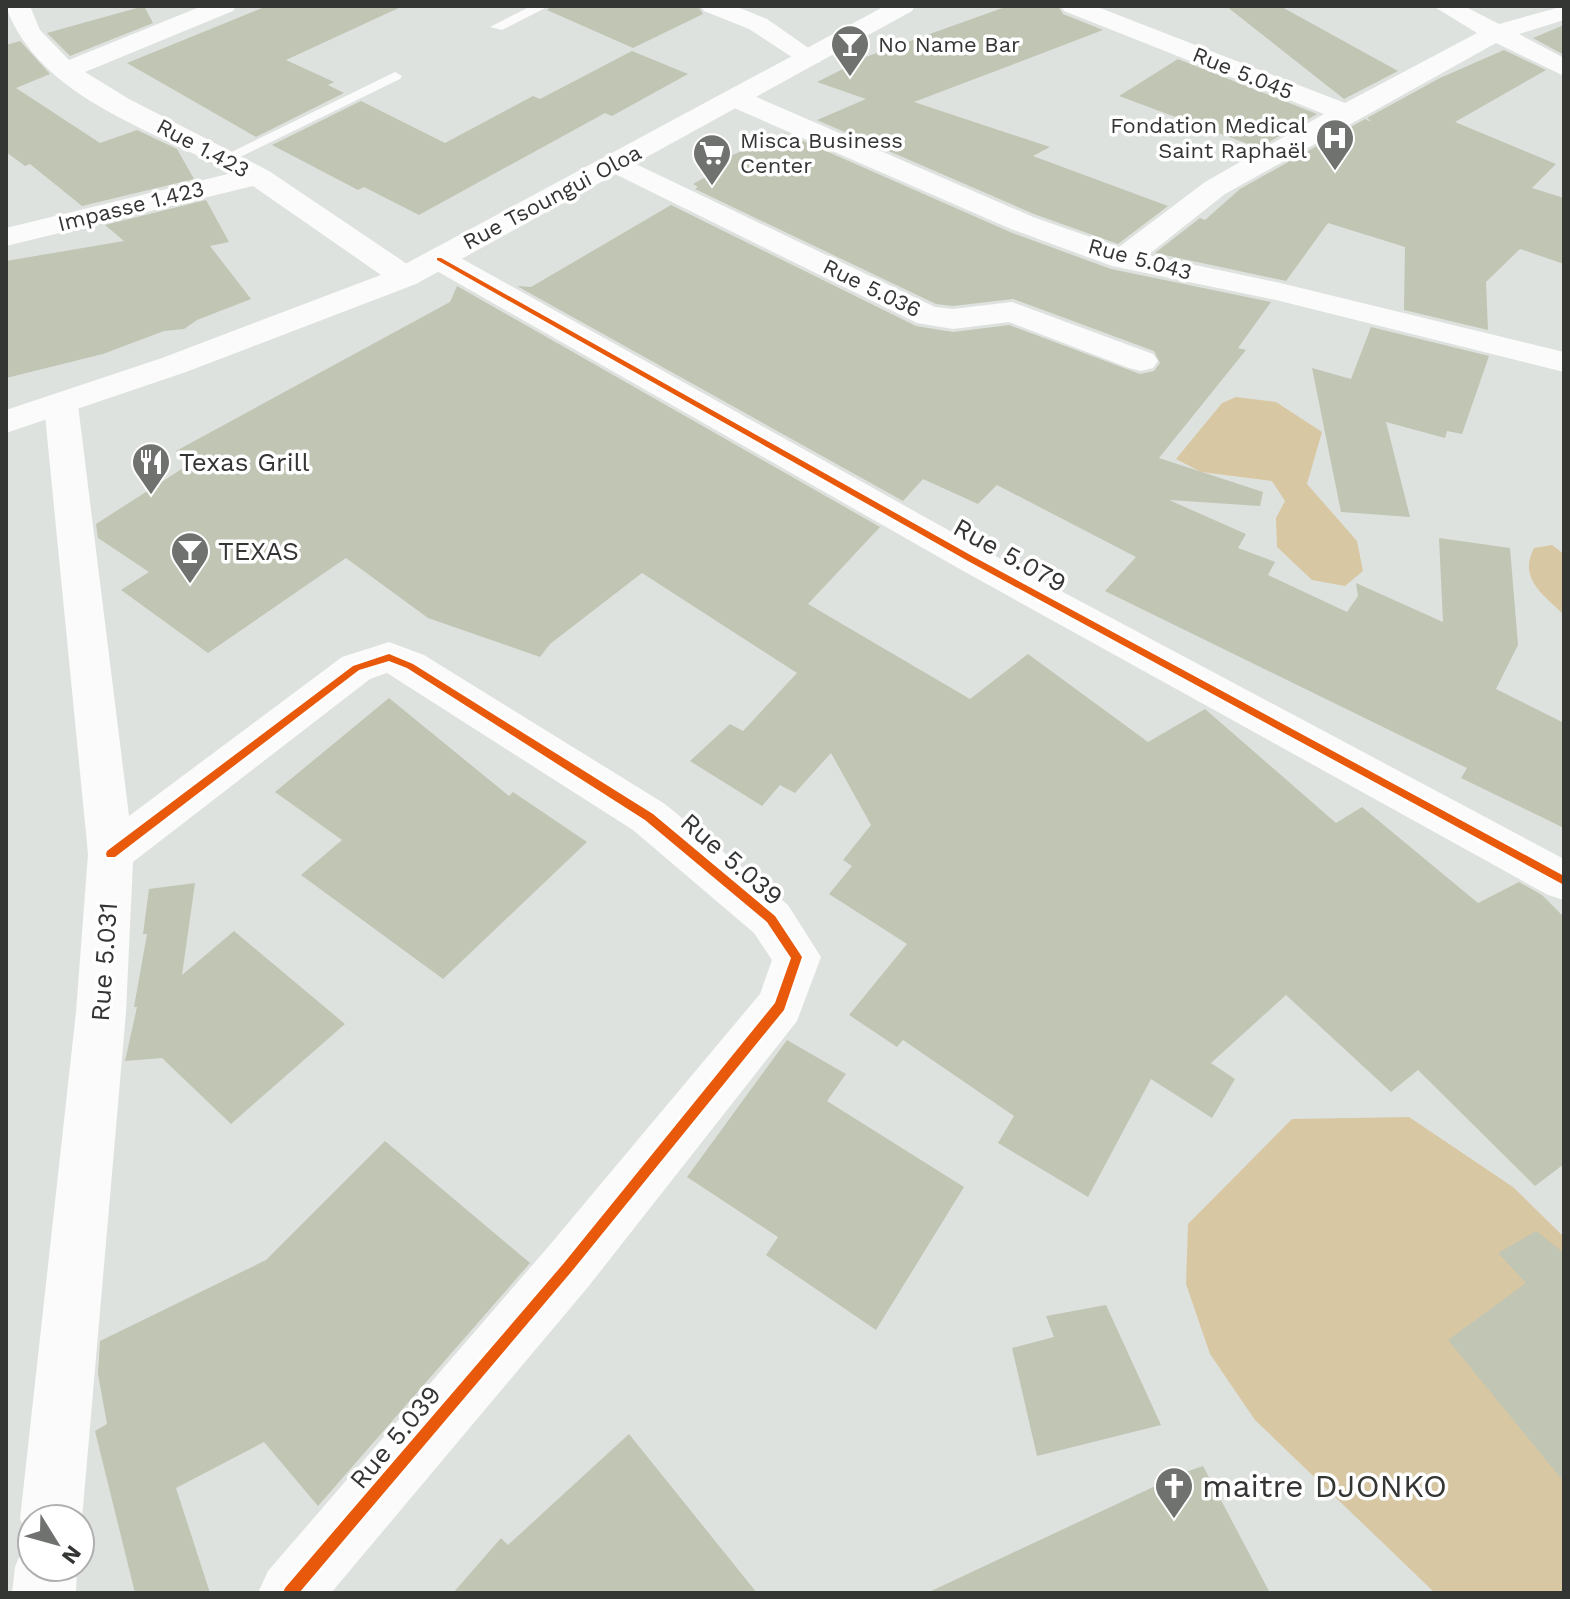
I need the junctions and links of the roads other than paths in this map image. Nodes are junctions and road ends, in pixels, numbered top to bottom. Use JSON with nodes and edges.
{"nodes":[{"id":1,"x":18,"y":6,"type":"edge"},
{"id":2,"x":224,"y":6,"type":"edge"},
{"id":3,"x":542,"y":6,"type":"edge"},
{"id":4,"x":713,"y":6,"type":"edge"},
{"id":5,"x":903,"y":6,"type":"edge"},
{"id":6,"x":1073,"y":6,"type":"edge"},
{"id":7,"x":1445,"y":6,"type":"edge"},
{"id":8,"x":1564,"y":12,"type":"edge"},
{"id":9,"x":497,"y":27,"type":"dead end"},
{"id":10,"x":1494,"y":34,"type":"junction"},
{"id":11,"x":810,"y":58,"type":"junction"},
{"id":12,"x":1564,"y":68,"type":"edge"},
{"id":13,"x":65,"y":71,"type":"junction"},
{"id":14,"x":395,"y":76,"type":"dead end"},
{"id":15,"x":735,"y":98,"type":"junction"},
{"id":16,"x":1346,"y":113,"type":"junction"},
{"id":17,"x":225,"y":159,"type":"junction"},
{"id":18,"x":615,"y":163,"type":"junction"},
{"id":19,"x":257,"y":176,"type":"junction"},
{"id":20,"x":6,"y":237,"type":"edge"},
{"id":21,"x":439,"y":259,"type":"junction"},
{"id":22,"x":1123,"y":259,"type":"junction"},
{"id":23,"x":405,"y":277,"type":"junction"},
{"id":24,"x":1141,"y":361,"type":"dead end"},
{"id":25,"x":1564,"y":362,"type":"edge"},
{"id":26,"x":61,"y":405,"type":"junction"},
{"id":27,"x":6,"y":422,"type":"edge"},
{"id":28,"x":111,"y":854,"type":"junction"},
{"id":29,"x":1564,"y":881,"type":"edge"},
{"id":30,"x":53,"y":1503,"type":"edge"},
{"id":31,"x":290,"y":1593,"type":"edge"}],
"edges":[{"from":1,"to":13,"type":"street","name":"Rue 1.423"},
{"from":2,"to":13,"type":"street"},
{"from":3,"to":9,"type":"lane"},
{"from":4,"to":11,"type":"street"},
{"from":5,"to":11,"type":"street","name":"Rue Tsoungui Oloa"},
{"from":6,"to":16,"type":"street","name":"Rue 5.045"},
{"from":7,"to":10,"type":"street"},
{"from":8,"to":10,"type":"street"},
{"from":10,"to":12,"type":"street"},
{"from":10,"to":16,"type":"street"},
{"from":11,"to":15,"type":"street","name":"Rue Tsoungui Oloa"},
{"from":13,"to":17,"type":"street","name":"Rue 1.423"},
{"from":14,"to":17,"type":"lane"},
{"from":15,"to":18,"type":"street","name":"Rue Tsoungui Oloa"},
{"from":15,"to":22,"type":"street","name":"Rue 5.043"},
{"from":16,"to":22,"type":"street"},
{"from":17,"to":19,"type":"street","name":"Rue 1.423"},
{"from":18,"to":21,"type":"street","name":"Rue Tsoungui Oloa"},
{"from":18,"to":24,"type":"street","name":"Rue 5.036"},
{"from":19,"to":20,"type":"street","name":"Impasse 1.423"},
{"from":19,"to":23,"type":"street","name":"Rue 1.423"},
{"from":21,"to":23,"type":"street","name":"Rue Tsoungui Oloa"},
{"from":21,"to":29,"type":"street","name":"Rue 5.079"},
{"from":22,"to":25,"type":"street","name":"Rue 5.043"},
{"from":23,"to":26,"type":"street","name":"Rue Tsoungui Oloa"},
{"from":26,"to":27,"type":"street","name":"Rue Tsoungui Oloa"},
{"from":26,"to":28,"type":"street","name":"Rue 5.031"},
{"from":28,"to":30,"type":"street","name":"Rue 5.031"},
{"from":28,"to":31,"type":"street","name":"Rue 5.039"}]}
